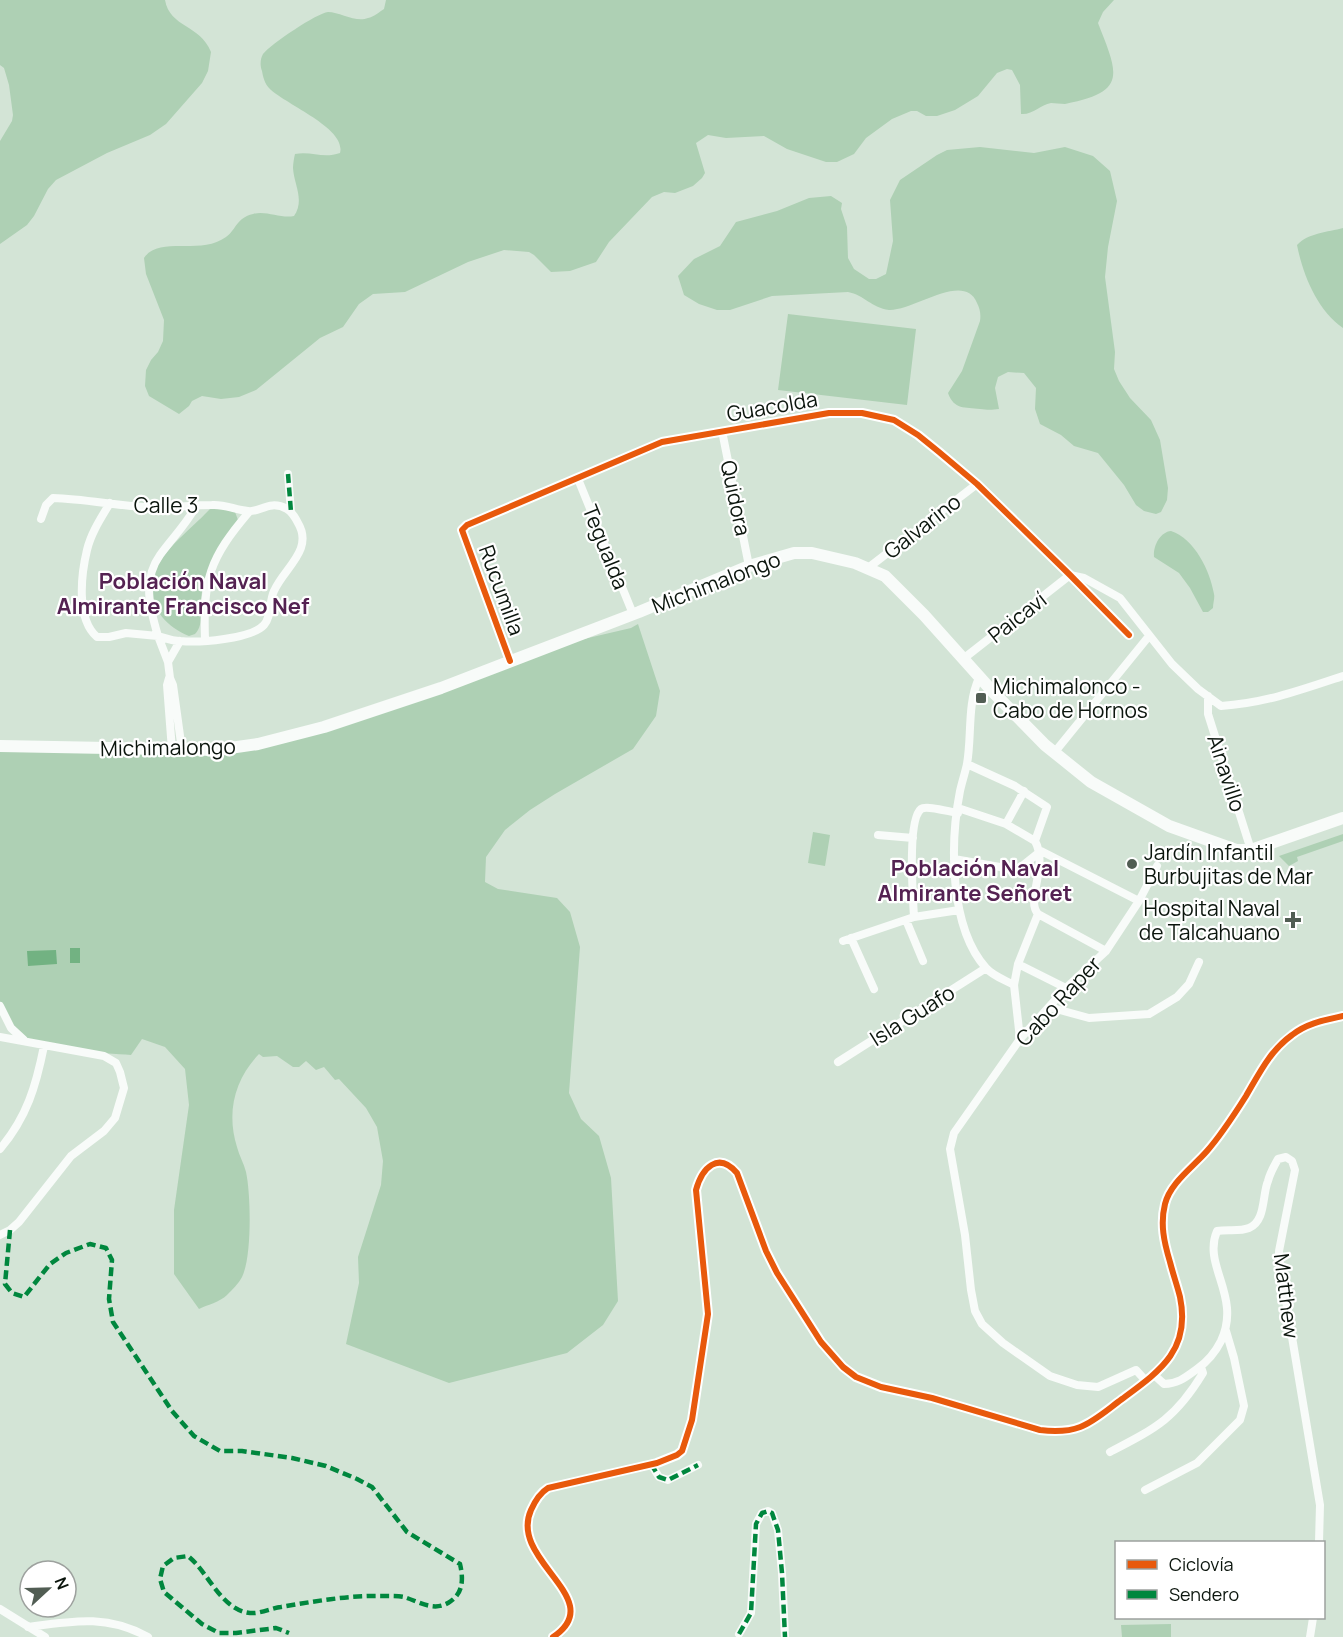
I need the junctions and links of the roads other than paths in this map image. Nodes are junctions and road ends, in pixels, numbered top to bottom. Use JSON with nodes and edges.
{"nodes":[{"id":1,"x":722,"y":431,"type":"junction"},
{"id":2,"x":288,"y":474,"type":"dead end"},
{"id":3,"x":578,"y":479,"type":"junction"},
{"id":4,"x":977,"y":484,"type":"junction"},
{"id":5,"x":110,"y":503,"type":"junction"},
{"id":6,"x":196,"y":506,"type":"junction"},
{"id":7,"x":249,"y":512,"type":"junction"},
{"id":8,"x":291,"y":512,"type":"junction"},
{"id":9,"x":41,"y":519,"type":"dead end"},
{"id":10,"x":462,"y":530,"type":"joint"},
{"id":11,"x":750,"y":566,"type":"junction"},
{"id":12,"x":868,"y":568,"type":"junction"},
{"id":13,"x":1070,"y":574,"type":"junction"},
{"id":14,"x":633,"y":614,"type":"junction"},
{"id":15,"x":1129,"y":635,"type":"dead end"},
{"id":16,"x":158,"y":636,"type":"junction"},
{"id":17,"x":1149,"y":636,"type":"junction"},
{"id":18,"x":205,"y":640,"type":"junction"},
{"id":19,"x":180,"y":641,"type":"junction"},
{"id":20,"x":963,"y":659,"type":"junction"},
{"id":21,"x":510,"y":661,"type":"junction"},
{"id":22,"x":168,"y":662,"type":"junction"},
{"id":23,"x":1343,"y":676,"type":"edge"},
{"id":24,"x":980,"y":678,"type":"junction"},
{"id":25,"x":1208,"y":696,"type":"junction"},
{"id":26,"x":0,"y":746,"type":"edge"},
{"id":27,"x":177,"y":750,"type":"junction"},
{"id":28,"x":1054,"y":753,"type":"junction"},
{"id":29,"x":967,"y":764,"type":"junction"},
{"id":30,"x":1024,"y":791,"type":"junction"},
{"id":31,"x":958,"y":811,"type":"junction"},
{"id":32,"x":1343,"y":818,"type":"edge"},
{"id":33,"x":1006,"y":824,"type":"junction"},
{"id":34,"x":878,"y":835,"type":"dead end"},
{"id":35,"x":913,"y":838,"type":"junction"},
{"id":36,"x":1035,"y":842,"type":"junction"},
{"id":37,"x":1251,"y":850,"type":"junction"},
{"id":38,"x":1041,"y":852,"type":"junction"},
{"id":39,"x":954,"y":859,"type":"junction"},
{"id":40,"x":1157,"y":866,"type":"dead end"},
{"id":41,"x":1139,"y":901,"type":"junction"},
{"id":42,"x":959,"y":910,"type":"junction"},
{"id":43,"x":1038,"y":914,"type":"junction"},
{"id":44,"x":910,"y":918,"type":"junction"},
{"id":45,"x":1106,"y":951,"type":"junction"},
{"id":46,"x":923,"y":961,"type":"dead end"},
{"id":47,"x":1199,"y":962,"type":"dead end"},
{"id":48,"x":1018,"y":964,"type":"junction"},
{"id":49,"x":986,"y":968,"type":"junction"},
{"id":50,"x":1014,"y":985,"type":"junction"},
{"id":51,"x":1066,"y":988,"type":"junction"},
{"id":52,"x":874,"y":989,"type":"dead end"},
{"id":53,"x":0,"y":1006,"type":"edge"},
{"id":54,"x":1049,"y":1007,"type":"junction"},
{"id":55,"x":1343,"y":1016,"type":"edge"},
{"id":56,"x":9,"y":1024,"type":"junction"},
{"id":57,"x":0,"y":1037,"type":"edge"},
{"id":58,"x":1020,"y":1039,"type":"junction"},
{"id":59,"x":27,"y":1041,"type":"junction"},
{"id":60,"x":45,"y":1046,"type":"junction"},
{"id":61,"x":838,"y":1062,"type":"dead end"},
{"id":62,"x":0,"y":1149,"type":"edge"},
{"id":63,"x":0,"y":1235,"type":"edge"},
{"id":64,"x":1226,"y":1331,"type":"junction"},
{"id":65,"x":1201,"y":1366,"type":"junction"},
{"id":66,"x":1154,"y":1374,"type":"junction"},
{"id":67,"x":1146,"y":1381,"type":"junction"},
{"id":68,"x":1110,"y":1452,"type":"dead end"},
{"id":69,"x":651,"y":1464,"type":"junction"},
{"id":70,"x":698,"y":1465,"type":"dead end"},
{"id":71,"x":1145,"y":1490,"type":"dead end"},
{"id":72,"x":1319,"y":1541,"type":"edge"},
{"id":73,"x":0,"y":1609,"type":"edge"},
{"id":74,"x":1313,"y":1619,"type":"edge"},
{"id":75,"x":28,"y":1627,"type":"junction"},
{"id":76,"x":739,"y":1634,"type":"dead end"},
{"id":77,"x":45,"y":1637,"type":"edge"},
{"id":78,"x":148,"y":1637,"type":"edge"},
{"id":79,"x":553,"y":1637,"type":"edge"},
{"id":80,"x":785,"y":1637,"type":"edge"},
{"id":81,"x":1310,"y":1637,"type":"edge"}],
"edges":[{"from":1,"to":3,"type":"street","name":"Guacolda"},
{"from":1,"to":4,"type":"street","name":"Guacolda"},
{"from":1,"to":11,"type":"street","name":"Quidora"},
{"from":2,"to":8,"type":"street"},
{"from":3,"to":10,"type":"street","name":"Guacolda"},
{"from":3,"to":14,"type":"street","name":"Tegualda"},
{"from":4,"to":12,"type":"street","name":"Galvarino"},
{"from":4,"to":13,"type":"street","name":"Guacolda"},
{"from":5,"to":6,"type":"street","name":"Calle 3"},
{"from":5,"to":9,"type":"street","name":"Calle 3"},
{"from":5,"to":16,"type":"street"},
{"from":6,"to":7,"type":"street","name":"Calle 3"},
{"from":6,"to":16,"type":"street"},
{"from":7,"to":8,"type":"street","name":"Calle 3"},
{"from":7,"to":18,"type":"street"},
{"from":8,"to":18,"type":"street"},
{"from":10,"to":21,"type":"street","name":"Rucumilla"},
{"from":11,"to":12,"type":"main road","name":"Michimalongo"},
{"from":11,"to":14,"type":"main road","name":"Michimalongo"},
{"from":12,"to":20,"type":"main road","name":"Michimalongo"},
{"from":13,"to":15,"type":"street","name":"Guacolda"},
{"from":13,"to":17,"type":"street"},
{"from":13,"to":20,"type":"street","name":"Paicaví"},
{"from":14,"to":21,"type":"main road","name":"Michimalongo"},
{"from":16,"to":19,"type":"street"},
{"from":16,"to":22,"type":"street"},
{"from":17,"to":25,"type":"street"},
{"from":17,"to":28,"type":"street"},
{"from":18,"to":19,"type":"street"},
{"from":19,"to":22,"type":"street"},
{"from":20,"to":24,"type":"main road","name":"Michimalongo"},
{"from":21,"to":27,"type":"main road","name":"Michimalongo"},
{"from":22,"to":27,"type":"street"},
{"from":23,"to":25,"type":"street"},
{"from":24,"to":28,"type":"main road","name":"Michimalongo"},
{"from":24,"to":29,"type":"street"},
{"from":25,"to":37,"type":"street","name":"Ainavillo"},
{"from":26,"to":27,"type":"main road","name":"Michimalongo"},
{"from":28,"to":37,"type":"main road","name":"Michimalongo"},
{"from":29,"to":30,"type":"street"},
{"from":29,"to":31,"type":"street"},
{"from":30,"to":33,"type":"street"},
{"from":30,"to":36,"type":"street"},
{"from":31,"to":33,"type":"street"},
{"from":31,"to":35,"type":"street"},
{"from":31,"to":39,"type":"street"},
{"from":32,"to":37,"type":"main road","name":"Michimalongo"},
{"from":33,"to":36,"type":"street"},
{"from":34,"to":35,"type":"street"},
{"from":35,"to":44,"type":"street"},
{"from":36,"to":38,"type":"street"},
{"from":38,"to":39,"type":"street"},
{"from":38,"to":41,"type":"street"},
{"from":38,"to":43,"type":"street"},
{"from":39,"to":42,"type":"street"},
{"from":40,"to":41,"type":"street","name":"Cabo Raper"},
{"from":41,"to":45,"type":"street","name":"Cabo Raper"},
{"from":42,"to":44,"type":"street"},
{"from":42,"to":49,"type":"street"},
{"from":43,"to":45,"type":"street"},
{"from":43,"to":48,"type":"street"},
{"from":44,"to":46,"type":"street"},
{"from":44,"to":52,"type":"street"},
{"from":45,"to":51,"type":"street","name":"Cabo Raper"},
{"from":47,"to":54,"type":"street"},
{"from":48,"to":50,"type":"street"},
{"from":48,"to":51,"type":"street"},
{"from":49,"to":50,"type":"street"},
{"from":49,"to":61,"type":"street","name":"Isla Guafo"},
{"from":50,"to":58,"type":"street"},
{"from":51,"to":54,"type":"street","name":"Cabo Raper"},
{"from":53,"to":56,"type":"street"},
{"from":54,"to":58,"type":"street","name":"Cabo Raper"},
{"from":55,"to":66,"type":"street"},
{"from":56,"to":57,"type":"street"},
{"from":56,"to":59,"type":"street"},
{"from":57,"to":59,"type":"street"},
{"from":58,"to":67,"type":"street","name":"Cabo Raper"},
{"from":59,"to":60,"type":"street"},
{"from":60,"to":62,"type":"street"},
{"from":60,"to":63,"type":"street"},
{"from":64,"to":65,"type":"street","name":"Matthew"},
{"from":64,"to":71,"type":"street"},
{"from":64,"to":72,"type":"street","name":"Matthew"},
{"from":65,"to":66,"type":"street","name":"Matthew"},
{"from":65,"to":68,"type":"street"},
{"from":66,"to":67,"type":"street"},
{"from":67,"to":69,"type":"street"},
{"from":69,"to":70,"type":"street"},
{"from":69,"to":79,"type":"street"},
{"from":73,"to":75,"type":"street"},
{"from":74,"to":81,"type":"street"},
{"from":75,"to":77,"type":"street"},
{"from":75,"to":78,"type":"street"},
{"from":76,"to":80,"type":"street"}]}
